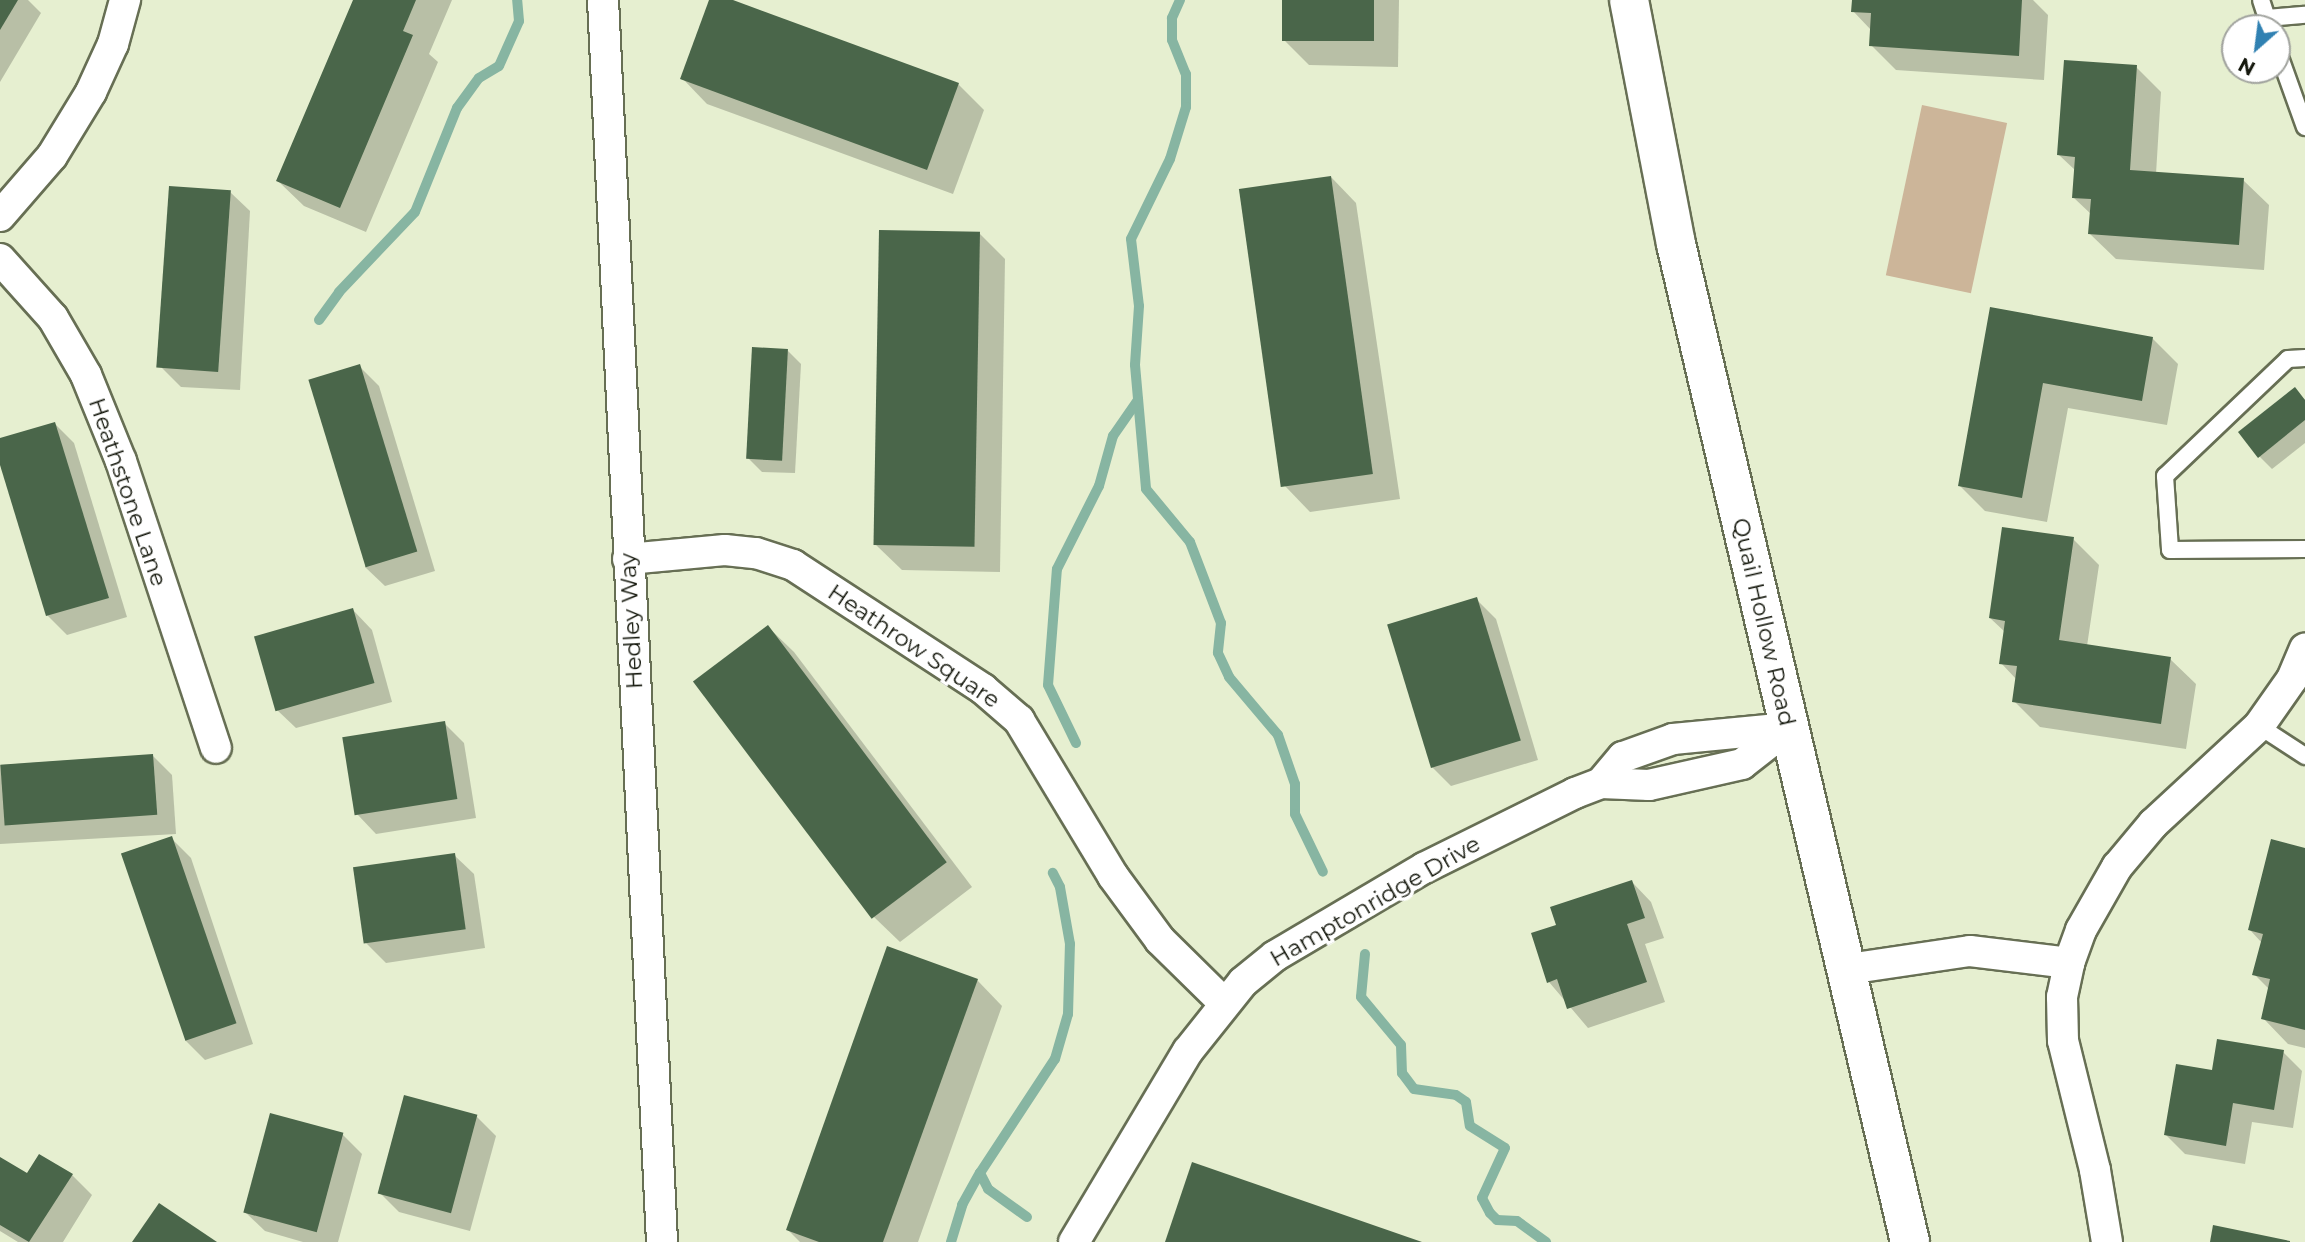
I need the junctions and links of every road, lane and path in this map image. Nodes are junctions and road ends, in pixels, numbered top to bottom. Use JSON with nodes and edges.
{"nodes":[{"id":1,"x":125,"y":0,"type":"edge"},
{"id":2,"x":603,"y":0,"type":"edge"},
{"id":3,"x":1629,"y":0,"type":"edge"},
{"id":4,"x":2290,"y":84,"type":"edge"},
{"id":5,"x":2305,"y":127,"type":"edge"},
{"id":6,"x":0,"y":216,"type":"edge"},
{"id":7,"x":0,"y":259,"type":"edge"},
{"id":8,"x":2305,"y":358,"type":"edge"},
{"id":9,"x":2305,"y":549,"type":"edge"},
{"id":10,"x":628,"y":559,"type":"junction"},
{"id":11,"x":2305,"y":649,"type":"edge"},
{"id":12,"x":2259,"y":726,"type":"junction"},
{"id":13,"x":1788,"y":728,"type":"junction"},
{"id":14,"x":216,"y":748,"type":"dead end"},
{"id":15,"x":2305,"y":756,"type":"edge"},
{"id":16,"x":1601,"y":783,"type":"junction"},
{"id":17,"x":2069,"y":963,"type":"junction"},
{"id":18,"x":1849,"y":969,"type":"junction"},
{"id":19,"x":1224,"y":1003,"type":"junction"},
{"id":20,"x":662,"y":1242,"type":"edge"},
{"id":21,"x":1074,"y":1242,"type":"edge"},
{"id":22,"x":1910,"y":1242,"type":"edge"},
{"id":23,"x":2107,"y":1242,"type":"edge"}],
"edges":[{"from":1,"to":6,"type":"street"},
{"from":2,"to":10,"type":"street","name":"Hedley Way"},
{"from":3,"to":13,"type":"main road","name":"Quail Hollow Road"},
{"from":4,"to":5,"type":"lane"},
{"from":7,"to":14,"type":"street","name":"Heathstone Lane"},
{"from":8,"to":9,"type":"lane"},
{"from":10,"to":19,"type":"street","name":"Heathrow Square"},
{"from":10,"to":20,"type":"street","name":"Hedley Way"},
{"from":11,"to":12,"type":"street"},
{"from":12,"to":15,"type":"lane"},
{"from":12,"to":17,"type":"street"},
{"from":13,"to":16,"type":"street","name":"Hamptonridge Drive"},
{"from":13,"to":16,"type":"street","name":"Hamptonridge Drive"},
{"from":13,"to":18,"type":"main road","name":"Quail Hollow Road"},
{"from":16,"to":19,"type":"street","name":"Hamptonridge Drive"},
{"from":17,"to":18,"type":"street"},
{"from":17,"to":23,"type":"street"},
{"from":18,"to":22,"type":"main road","name":"Quail Hollow Road"},
{"from":19,"to":21,"type":"street","name":"Hamptonridge Drive"}]}
